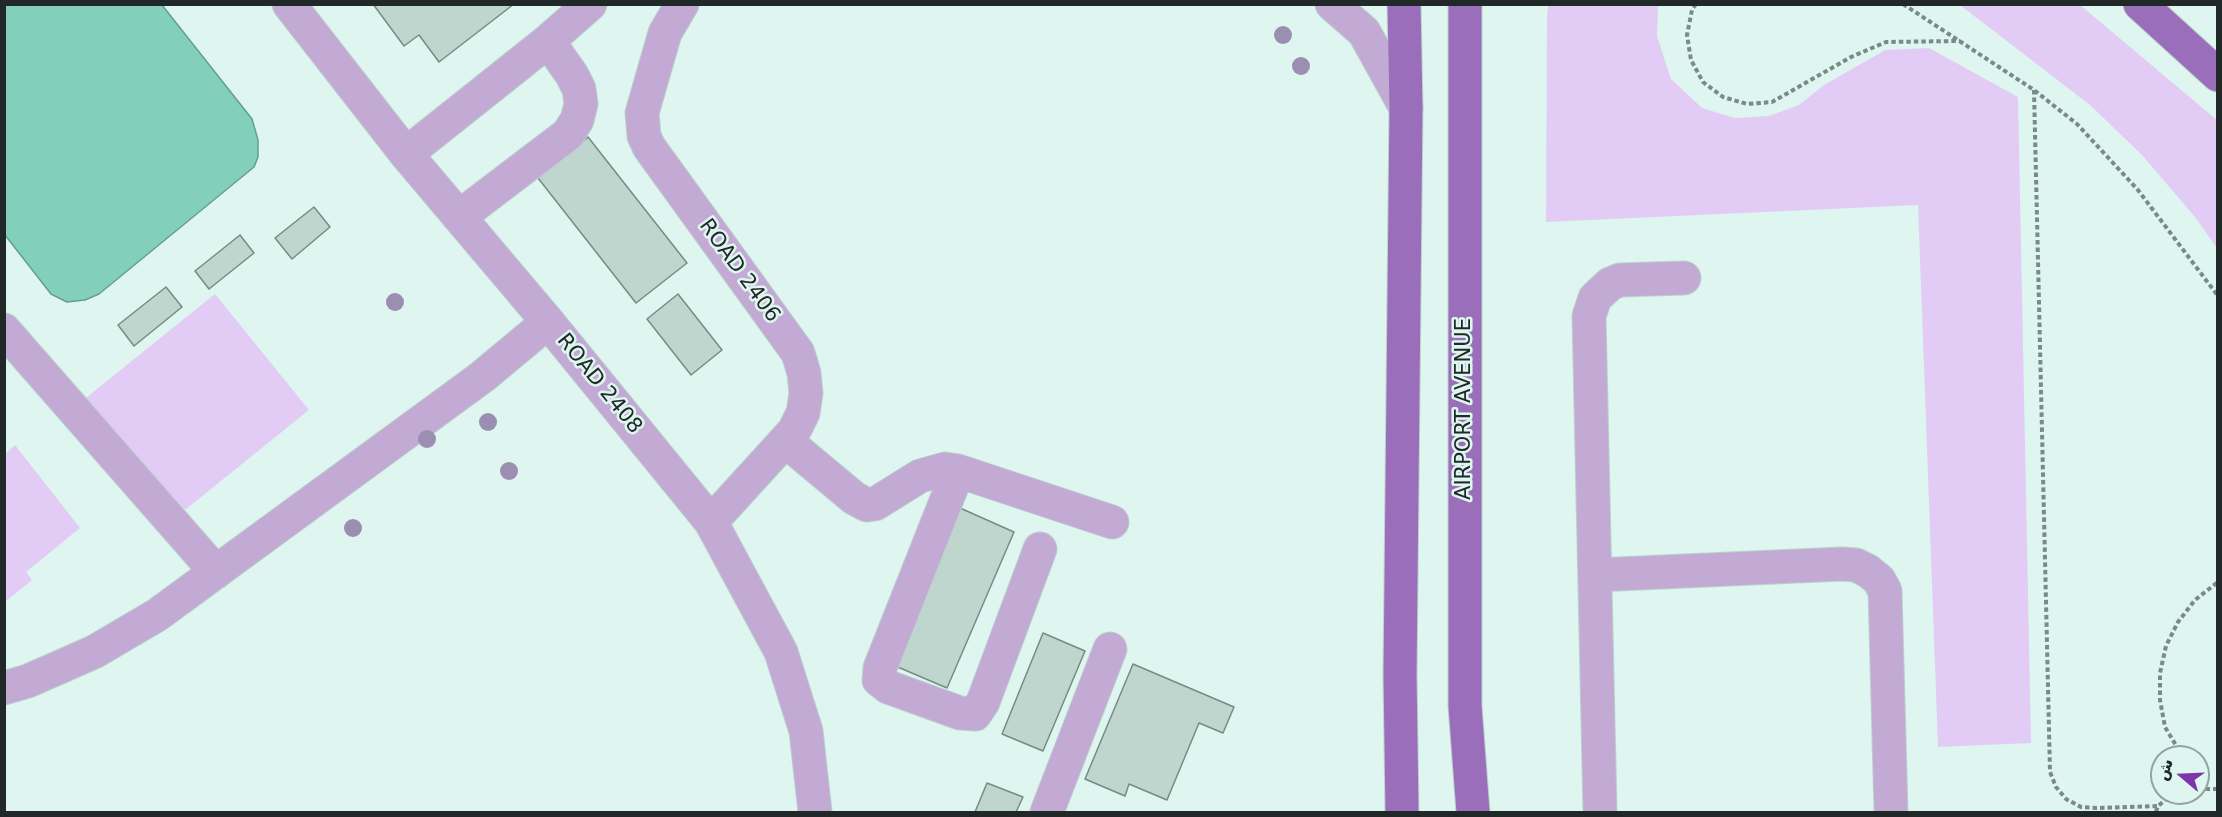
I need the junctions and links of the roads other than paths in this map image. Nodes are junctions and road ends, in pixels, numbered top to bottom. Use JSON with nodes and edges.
{"nodes":[{"id":1,"x":289,"y":4,"type":"edge"},
{"id":2,"x":590,"y":4,"type":"edge"},
{"id":3,"x":682,"y":4,"type":"edge"},
{"id":4,"x":1332,"y":4,"type":"edge"},
{"id":5,"x":1404,"y":4,"type":"edge"},
{"id":6,"x":1465,"y":4,"type":"edge"},
{"id":7,"x":2139,"y":4,"type":"edge"},
{"id":8,"x":548,"y":41,"type":"junction"},
{"id":9,"x":2217,"y":75,"type":"edge"},
{"id":10,"x":1406,"y":108,"type":"junction"},
{"id":11,"x":406,"y":154,"type":"junction"},
{"id":12,"x":459,"y":217,"type":"junction"},
{"id":13,"x":1684,"y":278,"type":"dead end"},
{"id":14,"x":548,"y":322,"type":"junction"},
{"id":15,"x":4,"y":330,"type":"edge"},
{"id":16,"x":787,"y":442,"type":"junction"},
{"id":17,"x":958,"y":471,"type":"junction"},
{"id":18,"x":711,"y":522,"type":"junction"},
{"id":19,"x":1112,"y":522,"type":"dead end"},
{"id":20,"x":1040,"y":549,"type":"dead end"},
{"id":21,"x":216,"y":572,"type":"junction"},
{"id":22,"x":1595,"y":575,"type":"junction"},
{"id":23,"x":1110,"y":649,"type":"dead end"},
{"id":24,"x":4,"y":688,"type":"edge"},
{"id":25,"x":815,"y":813,"type":"edge"},
{"id":26,"x":1047,"y":813,"type":"edge"},
{"id":27,"x":1402,"y":813,"type":"edge"},
{"id":28,"x":1473,"y":813,"type":"edge"},
{"id":29,"x":1600,"y":813,"type":"edge"},
{"id":30,"x":1891,"y":813,"type":"edge"}],
"edges":[{"from":1,"to":11,"type":"street","name":"ROAD 2408"},
{"from":2,"to":8,"type":"street"},
{"from":3,"to":16,"type":"street","name":"ROAD 2406"},
{"from":4,"to":10,"type":"street"},
{"from":5,"to":10,"type":"main road"},
{"from":6,"to":28,"type":"main road","name":"AIRPORT AVENUE"},
{"from":7,"to":9,"type":"main road"},
{"from":8,"to":11,"type":"street"},
{"from":8,"to":12,"type":"street"},
{"from":10,"to":27,"type":"main road"},
{"from":11,"to":12,"type":"street","name":"ROAD 2408"},
{"from":12,"to":14,"type":"street","name":"ROAD 2408"},
{"from":13,"to":22,"type":"street"},
{"from":14,"to":18,"type":"street","name":"ROAD 2408"},
{"from":14,"to":21,"type":"street"},
{"from":15,"to":21,"type":"street"},
{"from":16,"to":17,"type":"street"},
{"from":16,"to":18,"type":"street","name":"ROAD 2406"},
{"from":17,"to":19,"type":"street"},
{"from":17,"to":20,"type":"street"},
{"from":18,"to":25,"type":"street","name":"ROAD 2408"},
{"from":21,"to":24,"type":"street"},
{"from":22,"to":29,"type":"street"},
{"from":22,"to":30,"type":"street"},
{"from":23,"to":26,"type":"street"}]}
